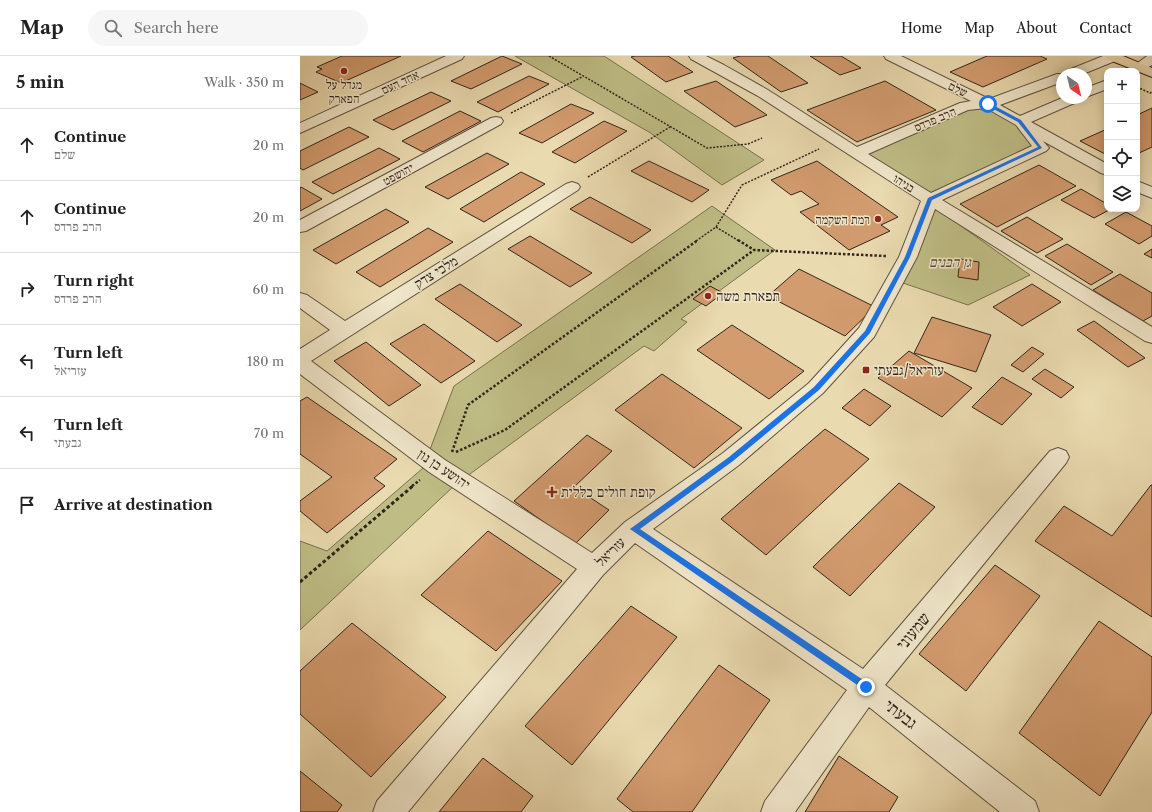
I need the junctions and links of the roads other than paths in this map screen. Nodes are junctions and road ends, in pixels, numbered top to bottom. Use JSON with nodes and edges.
{"nodes":[{"id":1,"x":457,"y":56,"type":"edge"},
{"id":2,"x":696,"y":56,"type":"edge"},
{"id":3,"x":891,"y":56,"type":"edge"},
{"id":4,"x":1113,"y":56,"type":"edge"},
{"id":5,"x":1149,"y":56,"type":"edge"},
{"id":6,"x":1152,"y":58,"type":"edge"},
{"id":7,"x":1085,"y":68,"type":"edge"},
{"id":8,"x":1142,"y":71,"type":"edge"},
{"id":9,"x":1056,"y":79,"type":"edge"},
{"id":10,"x":1104,"y":85,"type":"edge"},
{"id":11,"x":1092,"y":90,"type":"edge"},
{"id":12,"x":988,"y":104,"type":"junction"},
{"id":13,"x":1060,"y":104,"type":"edge"},
{"id":14,"x":496,"y":121,"type":"road end"},
{"id":15,"x":1020,"y":121,"type":"junction"},
{"id":16,"x":300,"y":129,"type":"edge"},
{"id":17,"x":1041,"y":148,"type":"junction"},
{"id":18,"x":856,"y":153,"type":"junction"},
{"id":19,"x":1081,"y":157,"type":"junction"},
{"id":20,"x":1104,"y":168,"type":"edge"},
{"id":21,"x":572,"y":187,"type":"road end"},
{"id":22,"x":1140,"y":187,"type":"edge"},
{"id":23,"x":1152,"y":193,"type":"edge"},
{"id":24,"x":930,"y":199,"type":"junction"},
{"id":25,"x":300,"y":228,"type":"edge"},
{"id":26,"x":300,"y":299,"type":"edge"},
{"id":27,"x":343,"y":329,"type":"junction"},
{"id":28,"x":1152,"y":336,"type":"edge"},
{"id":29,"x":300,"y":358,"type":"edge"},
{"id":30,"x":300,"y":362,"type":"edge"},
{"id":31,"x":1058,"y":456,"type":"dead end"},
{"id":32,"x":634,"y":529,"type":"junction"},
{"id":33,"x":594,"y":567,"type":"junction"},
{"id":34,"x":866,"y":687,"type":"junction"},
{"id":35,"x":388,"y":812,"type":"edge"},
{"id":36,"x":776,"y":812,"type":"edge"},
{"id":37,"x":1024,"y":812,"type":"edge"}],
"edges":[{"from":1,"to":16,"type":"street","name":"אחד העם"},
{"from":2,"to":18,"type":"street","name":"בניהו"},
{"from":3,"to":12,"type":"street","name":"שלם"},
{"from":4,"to":6,"type":"main road"},
{"from":4,"to":7,"type":"street"},
{"from":4,"to":8,"type":"main road"},
{"from":5,"to":6,"type":"main road"},
{"from":6,"to":8,"type":"street"},
{"from":9,"to":12,"type":"street","name":"הרב פרדס"},
{"from":10,"to":11,"type":"street"},
{"from":12,"to":15,"type":"street","name":"שלם"},
{"from":12,"to":18,"type":"street","name":"הרב פרדס"},
{"from":13,"to":15,"type":"street"},
{"from":14,"to":25,"type":"street","name":"יהושפט"},
{"from":15,"to":17,"type":"street"},
{"from":15,"to":19,"type":"street","name":"שלם"},
{"from":17,"to":19,"type":"street"},
{"from":17,"to":24,"type":"street"},
{"from":18,"to":24,"type":"street","name":"בניהו"},
{"from":19,"to":20,"type":"street","name":"שלם"},
{"from":21,"to":27,"type":"street","name":"מלכי צדק"},
{"from":22,"to":23,"type":"street"},
{"from":24,"to":28,"type":"street","name":"בניהו"},
{"from":24,"to":32,"type":"street","name":"עזריאל"},
{"from":26,"to":27,"type":"street"},
{"from":27,"to":29,"type":"street","name":"מלכי צדק"},
{"from":30,"to":33,"type":"street","name":"יהושע בן נון"},
{"from":31,"to":34,"type":"street","name":"שמעוני"},
{"from":32,"to":33,"type":"street","name":"עזריאל"},
{"from":32,"to":34,"type":"street","name":"גבעתי"},
{"from":33,"to":35,"type":"street","name":"עזריאל"},
{"from":34,"to":36,"type":"street","name":"שמעוני"},
{"from":34,"to":37,"type":"street","name":"גבעתי"}]}
